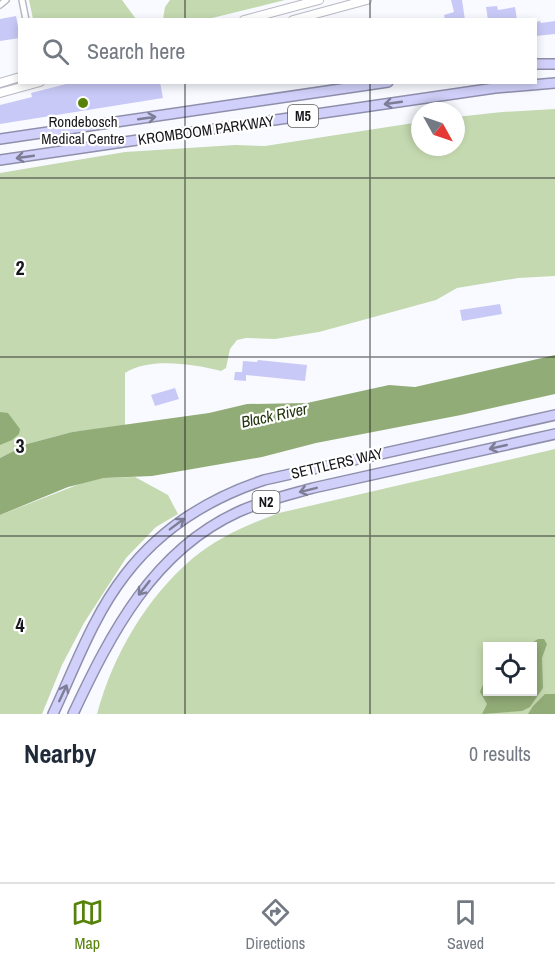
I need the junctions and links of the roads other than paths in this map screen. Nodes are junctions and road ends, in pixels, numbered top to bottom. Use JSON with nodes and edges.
{"nodes":[{"id":1,"x":6,"y":0,"type":"edge"},
{"id":2,"x":22,"y":0,"type":"edge"},
{"id":3,"x":319,"y":0,"type":"edge"},
{"id":4,"x":367,"y":0,"type":"edge"},
{"id":5,"x":0,"y":4,"type":"edge"},
{"id":6,"x":26,"y":18,"type":"edge"},
{"id":7,"x":252,"y":18,"type":"edge"},
{"id":8,"x":300,"y":18,"type":"edge"},
{"id":9,"x":537,"y":64,"type":"edge"},
{"id":10,"x":555,"y":64,"type":"edge"},
{"id":11,"x":18,"y":78,"type":"edge"},
{"id":12,"x":0,"y":83,"type":"edge"},
{"id":13,"x":555,"y":83,"type":"edge"},
{"id":14,"x":34,"y":84,"type":"edge"},
{"id":15,"x":374,"y":84,"type":"edge"},
{"id":16,"x":0,"y":93,"type":"edge"},
{"id":17,"x":0,"y":139,"type":"edge"},
{"id":18,"x":0,"y":160,"type":"edge"},
{"id":19,"x":555,"y":415,"type":"edge"},
{"id":20,"x":555,"y":434,"type":"edge"},
{"id":21,"x":53,"y":714,"type":"edge"},
{"id":22,"x":73,"y":714,"type":"edge"}],
"edges":[{"from":1,"to":5,"type":"street"},
{"from":2,"to":6,"type":"street"},
{"from":3,"to":7,"type":"main road"},
{"from":4,"to":8,"type":"main road"},
{"from":9,"to":10,"type":"highway"},
{"from":11,"to":12,"type":"main road"},
{"from":13,"to":18,"type":"highway","name":"KROMBOOM PARKWAY","number":"M5","one_way":true},
{"from":14,"to":16,"type":"main road"},
{"from":17,"to":15,"type":"highway","name":"KROMBOOM PARKWAY","number":"M5","one_way":true},
{"from":21,"to":19,"type":"highway","name":"SETTLERS WAY","number":"N2","one_way":true},
{"from":20,"to":22,"type":"highway","name":"SETTLERS WAY","number":"N2","one_way":true}]}
